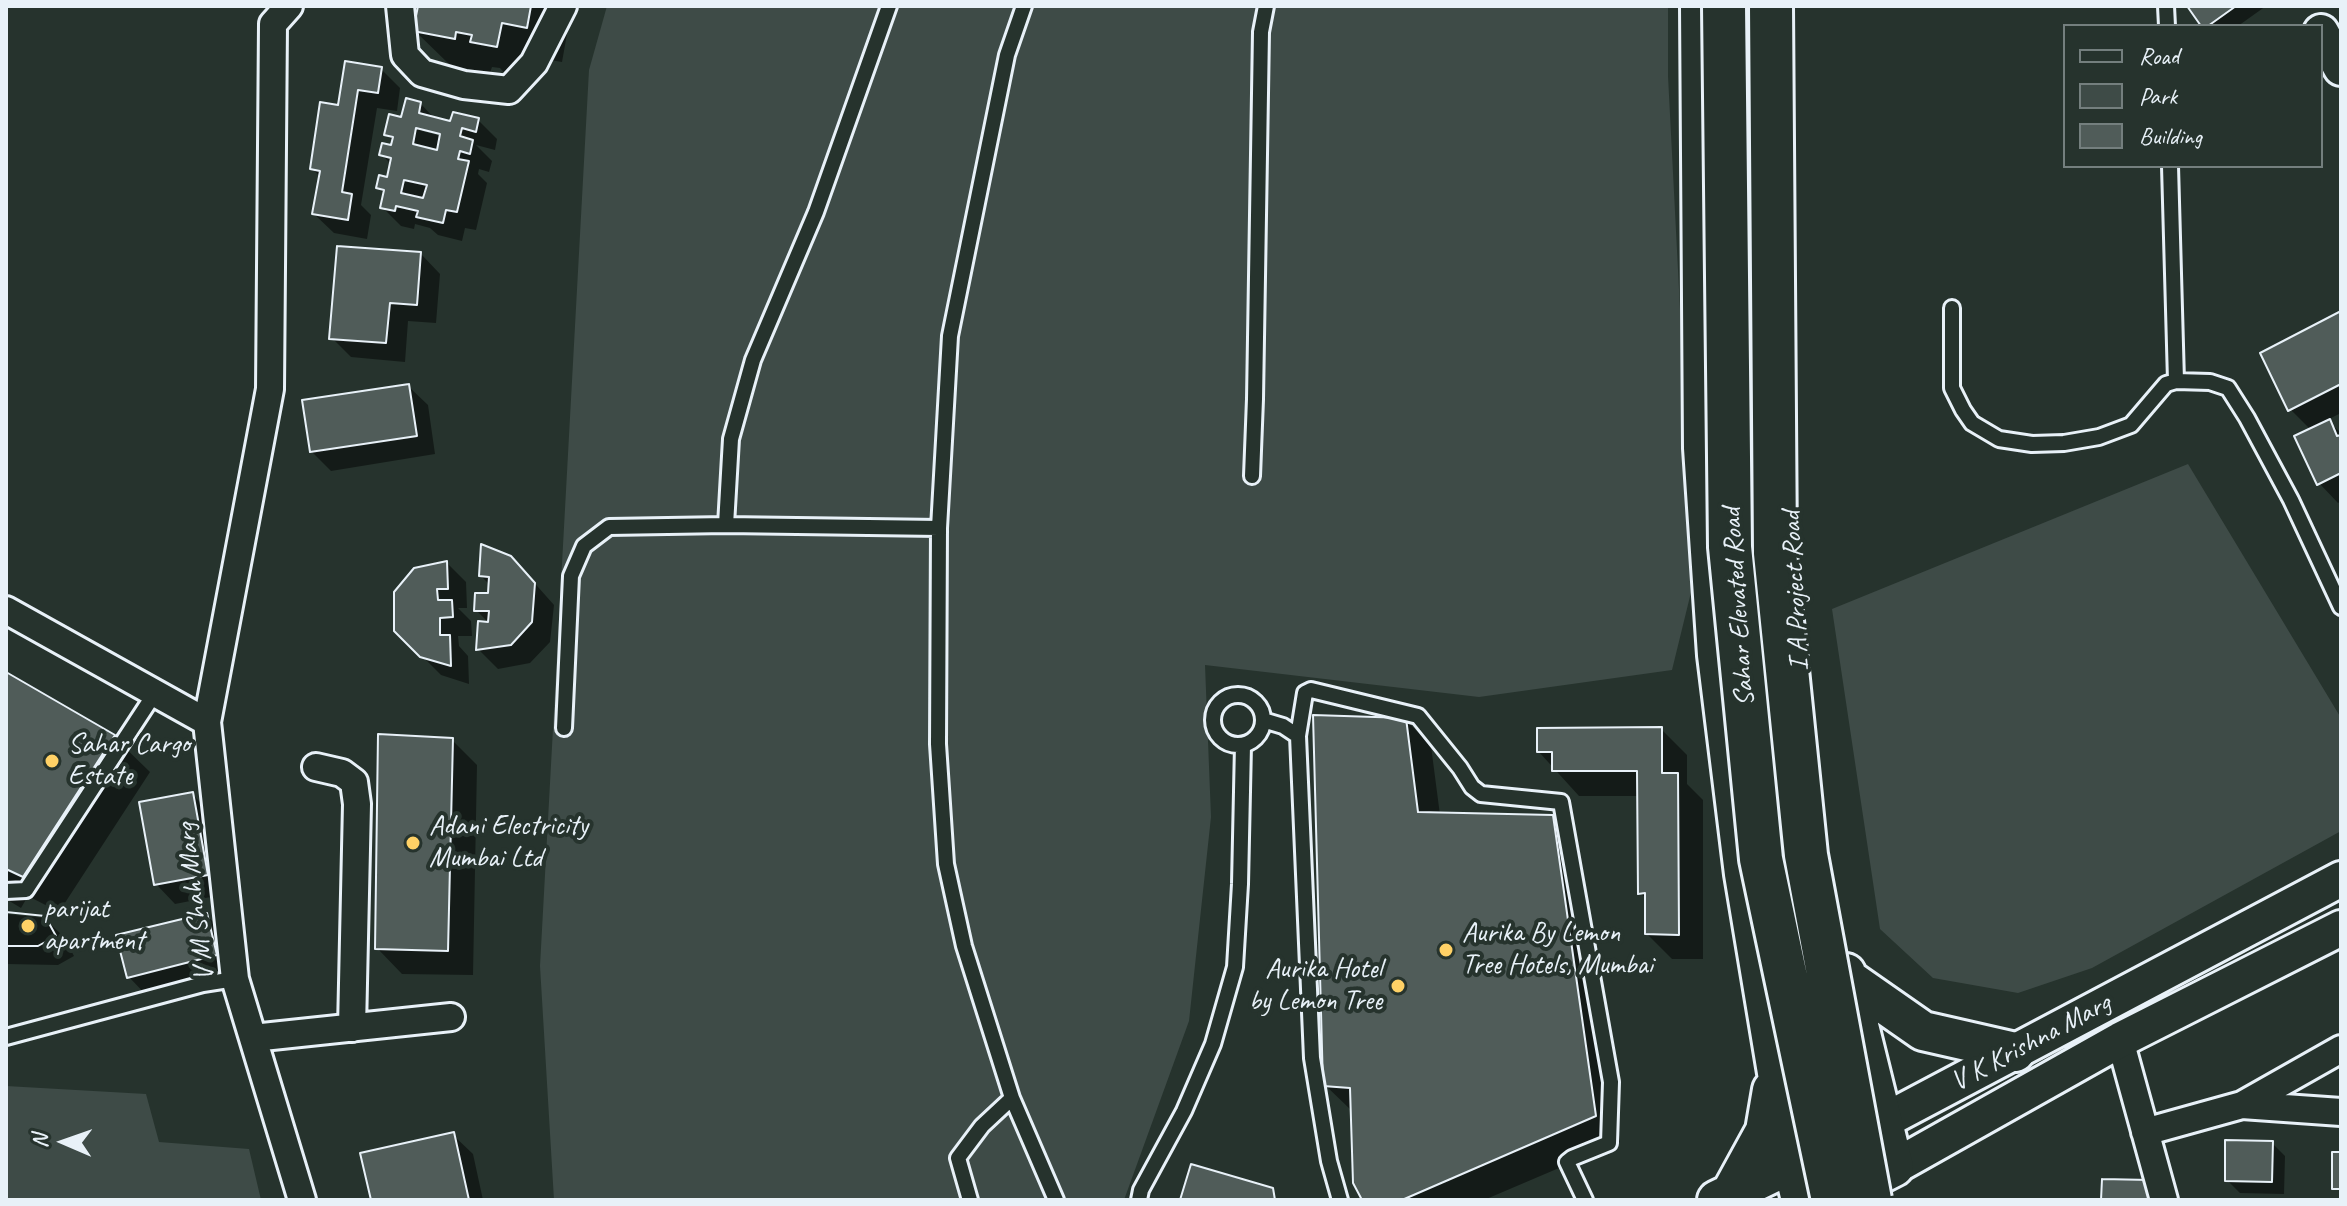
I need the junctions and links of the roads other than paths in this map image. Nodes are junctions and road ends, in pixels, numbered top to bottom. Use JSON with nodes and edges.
{"nodes":[{"id":1,"x":289,"y":6,"type":"edge"},
{"id":2,"x":400,"y":6,"type":"edge"},
{"id":3,"x":563,"y":6,"type":"edge"},
{"id":4,"x":889,"y":6,"type":"edge"},
{"id":5,"x":1024,"y":6,"type":"edge"},
{"id":6,"x":1266,"y":6,"type":"edge"},
{"id":7,"x":1700,"y":6,"type":"edge"},
{"id":8,"x":1724,"y":6,"type":"edge"},
{"id":9,"x":1771,"y":6,"type":"edge"},
{"id":10,"x":1790,"y":6,"type":"edge"},
{"id":11,"x":2306,"y":6,"type":"edge"},
{"id":12,"x":2317,"y":24,"type":"edge"},
{"id":13,"x":2323,"y":36,"type":"edge"},
{"id":14,"x":2341,"y":68,"type":"edge"},
{"id":15,"x":2170,"y":168,"type":"edge"},
{"id":16,"x":1952,"y":308,"type":"dead end"},
{"id":17,"x":2176,"y":381,"type":"junction"},
{"id":18,"x":1252,"y":476,"type":"dead end"},
{"id":19,"x":726,"y":525,"type":"junction"},
{"id":20,"x":939,"y":528,"type":"junction"},
{"id":21,"x":2341,"y":607,"type":"edge"},
{"id":22,"x":6,"y":610,"type":"edge"},
{"id":23,"x":155,"y":693,"type":"junction"},
{"id":24,"x":1263,"y":720,"type":"junction"},
{"id":25,"x":207,"y":722,"type":"junction"},
{"id":26,"x":564,"y":728,"type":"dead end"},
{"id":27,"x":1298,"y":736,"type":"junction"},
{"id":28,"x":1243,"y":745,"type":"junction"},
{"id":29,"x":316,"y":767,"type":"dead end"},
{"id":30,"x":2341,"y":879,"type":"edge"},
{"id":31,"x":6,"y":891,"type":"edge"},
{"id":32,"x":2341,"y":928,"type":"edge"},
{"id":33,"x":1847,"y":978,"type":"junction"},
{"id":34,"x":235,"y":979,"type":"junction"},
{"id":35,"x":451,"y":1017,"type":"dead end"},
{"id":36,"x":2113,"y":1022,"type":"junction"},
{"id":37,"x":352,"y":1028,"type":"junction"},
{"id":38,"x":6,"y":1037,"type":"edge"},
{"id":39,"x":253,"y":1038,"type":"junction"},
{"id":40,"x":2341,"y":1049,"type":"edge"},
{"id":41,"x":2015,"y":1052,"type":"junction"},
{"id":42,"x":1775,"y":1067,"type":"junction"},
{"id":43,"x":1012,"y":1098,"type":"junction"},
{"id":44,"x":2242,"y":1105,"type":"junction"},
{"id":45,"x":2341,"y":1112,"type":"edge"},
{"id":46,"x":1884,"y":1121,"type":"junction"},
{"id":47,"x":2145,"y":1132,"type":"junction"},
{"id":48,"x":1792,"y":1163,"type":"junction"},
{"id":49,"x":1882,"y":1184,"type":"edge"},
{"id":50,"x":1724,"y":1196,"type":"edge"},
{"id":51,"x":302,"y":1200,"type":"edge"},
{"id":52,"x":970,"y":1200,"type":"edge"},
{"id":53,"x":1056,"y":1200,"type":"edge"},
{"id":54,"x":1139,"y":1200,"type":"edge"},
{"id":55,"x":1340,"y":1200,"type":"edge"},
{"id":56,"x":1585,"y":1200,"type":"edge"},
{"id":57,"x":1801,"y":1200,"type":"edge"},
{"id":58,"x":1831,"y":1200,"type":"edge"},
{"id":59,"x":2164,"y":1200,"type":"edge"}],
"edges":[{"from":1,"to":25,"type":"street","name":"V M Shah Marg"},
{"from":2,"to":3,"type":"street"},
{"from":4,"to":19,"type":"lane"},
{"from":5,"to":20,"type":"lane"},
{"from":6,"to":18,"type":"lane"},
{"from":7,"to":42,"type":"main road"},
{"from":8,"to":58,"type":"main road","name":"Sahar Elevated Road","bridge":true},
{"from":9,"to":49,"type":"main road","name":"Sahar Elevated Road","bridge":true},
{"from":10,"to":33,"type":"main road","name":"I A Project Road"},
{"from":11,"to":12,"type":"street"},
{"from":13,"to":14,"type":"street"},
{"from":15,"to":17,"type":"lane"},
{"from":16,"to":17,"type":"lane"},
{"from":17,"to":21,"type":"lane"},
{"from":19,"to":20,"type":"lane"},
{"from":19,"to":26,"type":"lane"},
{"from":20,"to":43,"type":"lane"},
{"from":22,"to":23,"type":"street"},
{"from":23,"to":25,"type":"street"},
{"from":23,"to":31,"type":"lane"},
{"from":24,"to":27,"type":"lane"},
{"from":24,"to":28,"type":"lane"},
{"from":24,"to":28,"type":"lane"},
{"from":25,"to":34,"type":"street","name":"V M Shah Marg"},
{"from":27,"to":55,"type":"lane"},
{"from":27,"to":56,"type":"lane"},
{"from":28,"to":54,"type":"lane"},
{"from":29,"to":37,"type":"street"},
{"from":30,"to":36,"type":"street","name":"V K Krishna Marg"},
{"from":32,"to":36,"type":"street","name":"V K Krishna Marg"},
{"from":33,"to":41,"type":"main road"},
{"from":33,"to":46,"type":"main road","name":"I A Project Road"},
{"from":34,"to":38,"type":"lane"},
{"from":34,"to":39,"type":"street","name":"V M Shah Marg"},
{"from":35,"to":37,"type":"street"},
{"from":36,"to":41,"type":"street","name":"V K Krishna Marg"},
{"from":36,"to":47,"type":"street"},
{"from":36,"to":49,"type":"street","name":"V K Krishna Marg"},
{"from":37,"to":39,"type":"street"},
{"from":39,"to":51,"type":"street","name":"V M Shah Marg"},
{"from":40,"to":44,"type":"street"},
{"from":41,"to":46,"type":"street","name":"V K Krishna Marg"},
{"from":42,"to":48,"type":"main road"},
{"from":42,"to":50,"type":"main road"},
{"from":43,"to":52,"type":"lane"},
{"from":43,"to":53,"type":"lane"},
{"from":44,"to":45,"type":"street"},
{"from":44,"to":47,"type":"street"},
{"from":46,"to":48,"type":"main road","name":"V K Krishna Marg"},
{"from":46,"to":49,"type":"main road","name":"I A Project Road"},
{"from":47,"to":59,"type":"street"},
{"from":48,"to":50,"type":"main road","name":"V K Krishna Marg"},
{"from":48,"to":57,"type":"main road"},
{"from":49,"to":58,"type":"main road","name":"V K Krishna Marg"}]}
